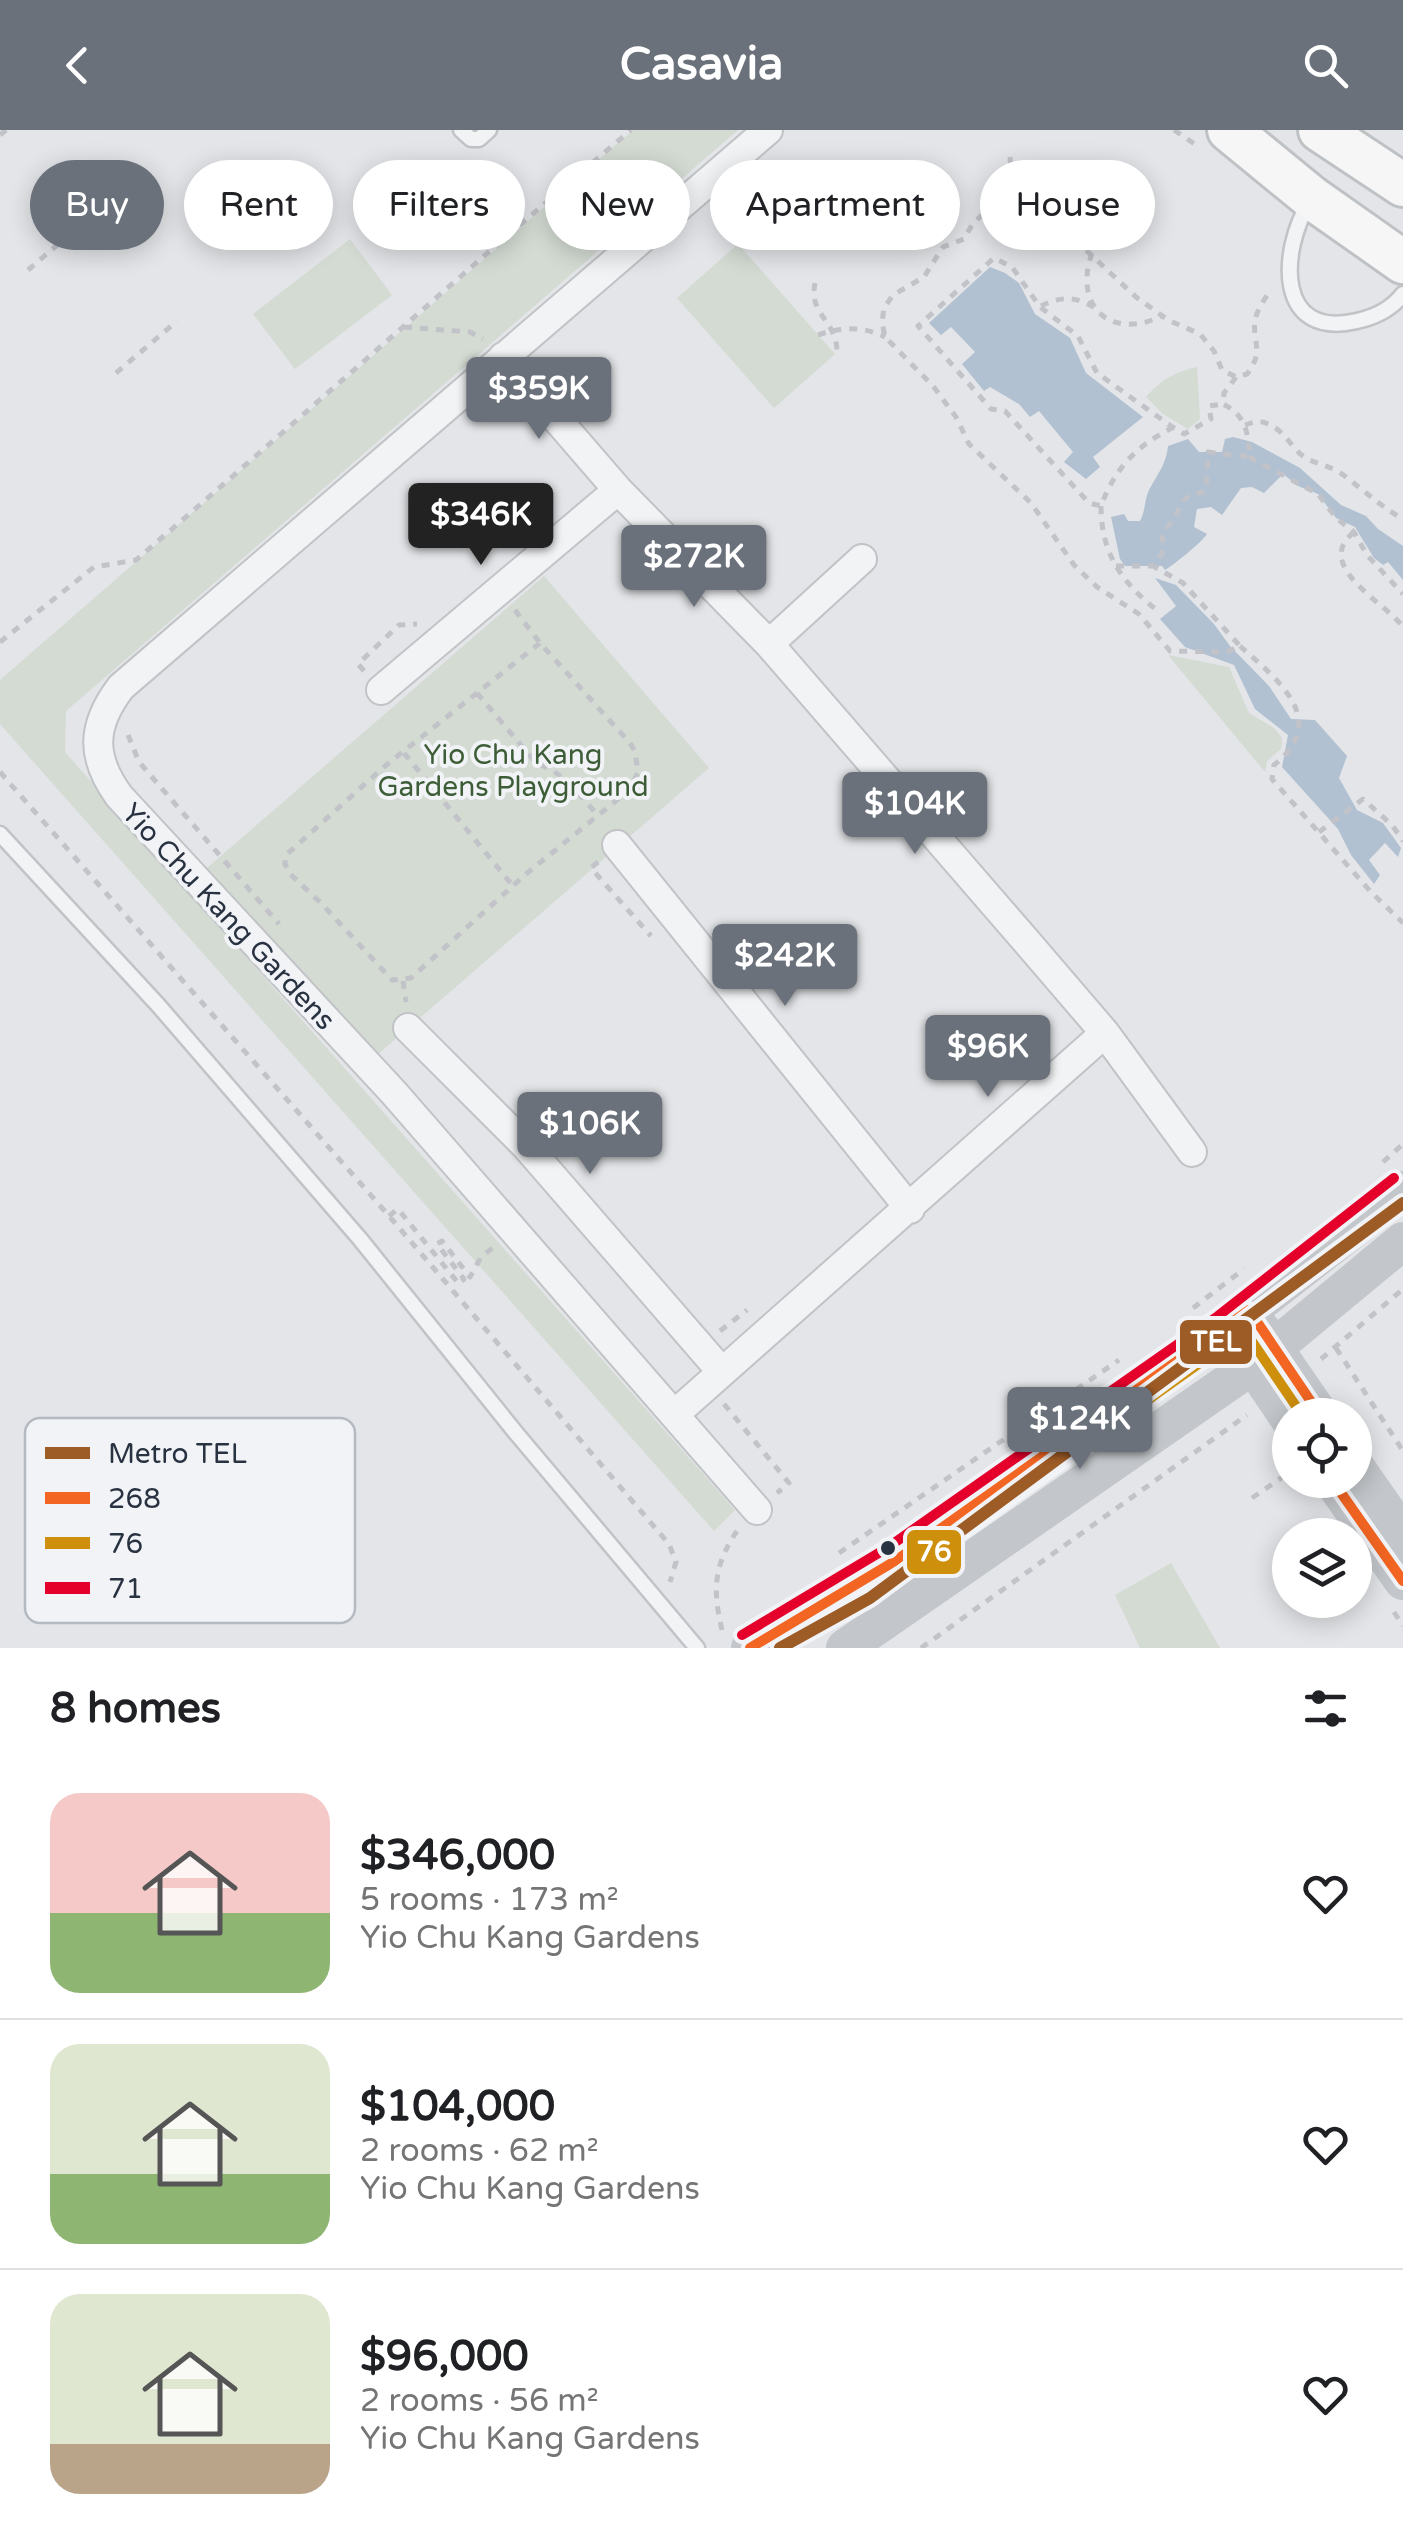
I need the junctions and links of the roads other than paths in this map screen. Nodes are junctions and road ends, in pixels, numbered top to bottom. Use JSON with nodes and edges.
{"nodes":[{"id":1,"x":461,"y":130,"type":"edge"},
{"id":2,"x":488,"y":130,"type":"edge"},
{"id":3,"x":768,"y":130,"type":"edge"},
{"id":4,"x":1228,"y":130,"type":"edge"},
{"id":5,"x":1320,"y":130,"type":"edge"},
{"id":6,"x":1403,"y":185,"type":"edge"},
{"id":7,"x":1312,"y":198,"type":"junction"},
{"id":8,"x":1403,"y":262,"type":"edge"},
{"id":9,"x":1403,"y":294,"type":"edge"},
{"id":10,"x":503,"y":357,"type":"junction"},
{"id":11,"x":618,"y":490,"type":"junction"},
{"id":12,"x":862,"y":560,"type":"dead end"},
{"id":13,"x":768,"y":644,"type":"junction"},
{"id":14,"x":381,"y":690,"type":"dead end"},
{"id":15,"x":0,"y":834,"type":"edge"},
{"id":16,"x":617,"y":845,"type":"dead end"},
{"id":17,"x":408,"y":1028,"type":"dead end"},
{"id":18,"x":1105,"y":1033,"type":"junction"},
{"id":19,"x":1192,"y":1152,"type":"dead end"},
{"id":20,"x":1392,"y":1177,"type":"edge"},
{"id":21,"x":910,"y":1209,"type":"junction"},
{"id":22,"x":1403,"y":1241,"type":"edge"},
{"id":23,"x":1238,"y":1319,"type":"junction"},
{"id":24,"x":1263,"y":1357,"type":"junction"},
{"id":25,"x":722,"y":1372,"type":"junction"},
{"id":26,"x":1303,"y":1398,"type":"edge"},
{"id":27,"x":676,"y":1413,"type":"junction"},
{"id":28,"x":1272,"y":1415,"type":"edge"},
{"id":29,"x":1372,"y":1490,"type":"edge"},
{"id":30,"x":1345,"y":1498,"type":"edge"},
{"id":31,"x":757,"y":1510,"type":"dead end"},
{"id":32,"x":1403,"y":1535,"type":"edge"},
{"id":33,"x":1403,"y":1581,"type":"edge"},
{"id":34,"x":736,"y":1635,"type":"edge"},
{"id":35,"x":704,"y":1644,"type":"edge"},
{"id":36,"x":846,"y":1648,"type":"edge"}],
"edges":[{"from":1,"to":2,"type":"lane"},
{"from":3,"to":10,"type":"street","name":"Yio Chu Kang Gardens"},
{"from":4,"to":7,"type":"main road"},
{"from":5,"to":6,"type":"main road"},
{"from":7,"to":8,"type":"main road"},
{"from":7,"to":9,"type":"lane"},
{"from":10,"to":11,"type":"street"},
{"from":10,"to":27,"type":"street","name":"Yio Chu Kang Gardens"},
{"from":11,"to":13,"type":"street"},
{"from":11,"to":14,"type":"street"},
{"from":12,"to":13,"type":"street"},
{"from":13,"to":18,"type":"street"},
{"from":15,"to":35,"type":"lane"},
{"from":16,"to":21,"type":"street"},
{"from":17,"to":25,"type":"street"},
{"from":18,"to":19,"type":"street"},
{"from":18,"to":21,"type":"street"},
{"from":20,"to":23,"type":"main road"},
{"from":21,"to":25,"type":"street"},
{"from":22,"to":24,"type":"main road"},
{"from":23,"to":24,"type":"main road"},
{"from":23,"to":34,"type":"main road"},
{"from":24,"to":26,"type":"main road"},
{"from":24,"to":28,"type":"main road"},
{"from":24,"to":36,"type":"main road"},
{"from":25,"to":27,"type":"street"},
{"from":27,"to":31,"type":"street","name":"Yio Chu Kang Gardens"},
{"from":29,"to":32,"type":"main road"},
{"from":30,"to":33,"type":"main road"}]}
